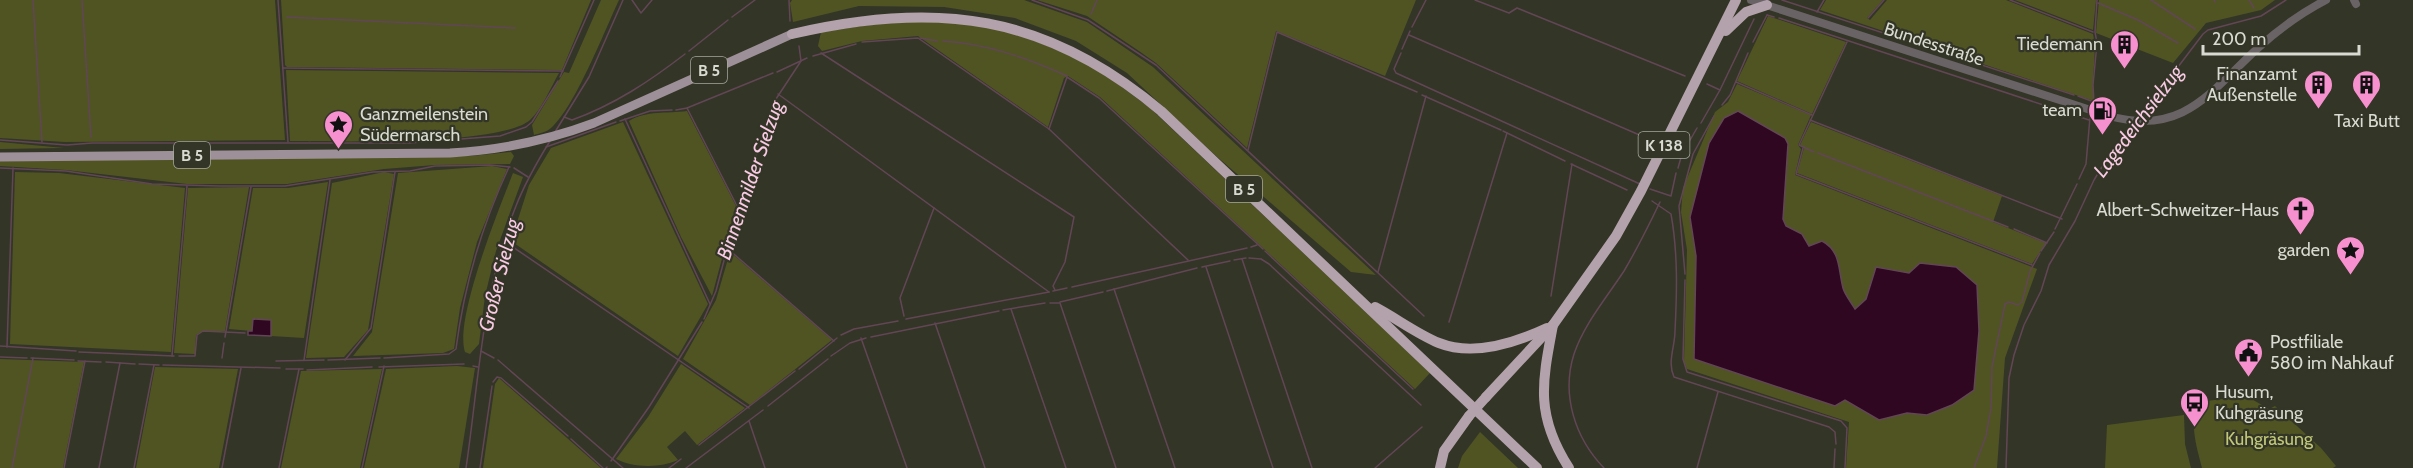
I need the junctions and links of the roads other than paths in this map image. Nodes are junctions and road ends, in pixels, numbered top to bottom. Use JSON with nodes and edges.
{"nodes":[{"id":1,"x":1733,"y":0,"type":"edge"},
{"id":2,"x":1751,"y":0,"type":"edge"},
{"id":3,"x":2326,"y":0,"type":"edge"},
{"id":4,"x":1767,"y":5,"type":"junction"},
{"id":5,"x":792,"y":34,"type":"joint"},
{"id":6,"x":1710,"y":53,"type":"junction"},
{"id":7,"x":0,"y":157,"type":"edge"},
{"id":8,"x":1364,"y":301,"type":"junction"},
{"id":9,"x":1553,"y":325,"type":"junction"},
{"id":10,"x":1440,"y":468,"type":"edge"},
{"id":11,"x":1537,"y":468,"type":"edge"},
{"id":12,"x":1569,"y":468,"type":"edge"}],
"edges":[{"from":1,"to":6,"type":"highway","number":"K 138"},
{"from":2,"to":4,"type":"street","name":"Bundesstraße"},
{"from":3,"to":4,"type":"street","name":"Bundesstraße"},
{"from":4,"to":6,"type":"highway"},
{"from":5,"to":7,"type":"main road","number":"B 5"},
{"from":5,"to":8,"type":"highway","number":"B 5"},
{"from":6,"to":9,"type":"highway","number":"K 138"},
{"from":8,"to":9,"type":"highway"},
{"from":8,"to":11,"type":"highway","number":"B 5"},
{"from":9,"to":10,"type":"highway","bridge":true},
{"from":9,"to":12,"type":"highway"}]}
